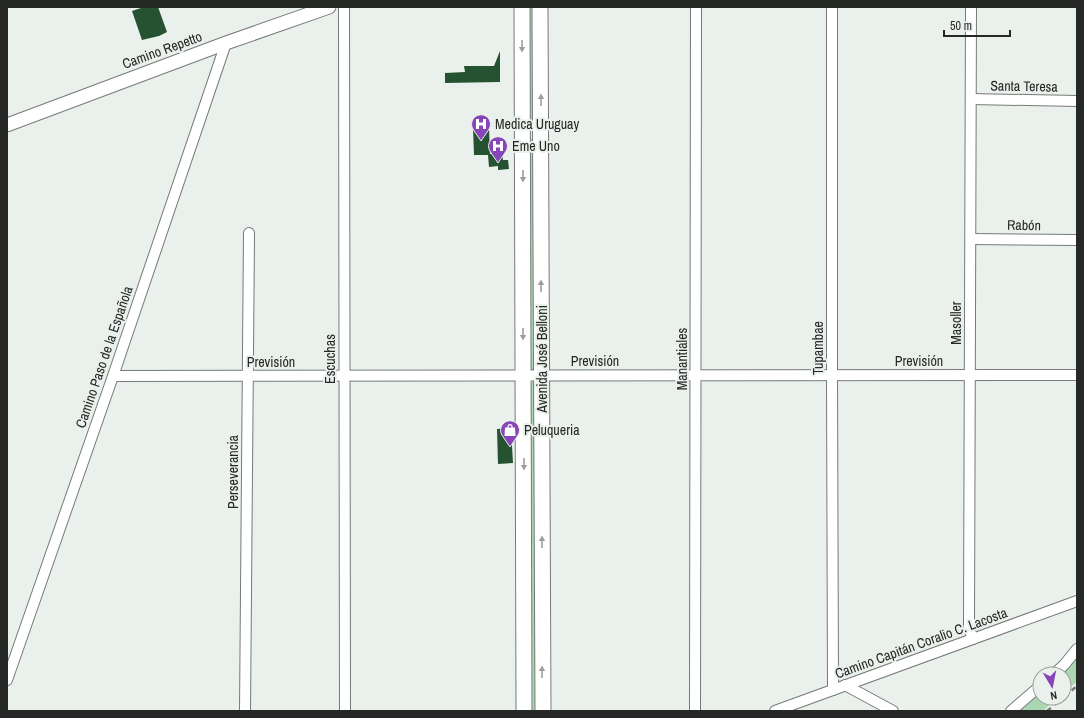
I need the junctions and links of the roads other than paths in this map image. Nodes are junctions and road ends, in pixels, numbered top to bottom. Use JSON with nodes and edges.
{"nodes":[{"id":1,"x":329,"y":7,"type":"edge"},
{"id":2,"x":344,"y":7,"type":"edge"},
{"id":3,"x":522,"y":7,"type":"edge"},
{"id":4,"x":540,"y":7,"type":"edge"},
{"id":5,"x":696,"y":7,"type":"edge"},
{"id":6,"x":832,"y":7,"type":"edge"},
{"id":7,"x":971,"y":7,"type":"edge"},
{"id":8,"x":226,"y":43,"type":"junction"},
{"id":9,"x":971,"y":99,"type":"junction"},
{"id":10,"x":1077,"y":101,"type":"edge"},
{"id":11,"x":7,"y":125,"type":"edge"},
{"id":12,"x":541,"y":133,"type":"junction"},
{"id":13,"x":523,"y":134,"type":"junction"},
{"id":14,"x":249,"y":233,"type":"dead end"},
{"id":15,"x":971,"y":239,"type":"junction"},
{"id":16,"x":1077,"y":240,"type":"edge"},
{"id":17,"x":524,"y":375,"type":"junction"},
{"id":18,"x":542,"y":375,"type":"junction"},
{"id":19,"x":696,"y":375,"type":"junction"},
{"id":20,"x":832,"y":375,"type":"junction"},
{"id":21,"x":970,"y":375,"type":"junction"},
{"id":22,"x":1077,"y":375,"type":"edge"},
{"id":23,"x":113,"y":376,"type":"junction"},
{"id":24,"x":247,"y":376,"type":"junction"},
{"id":25,"x":344,"y":376,"type":"junction"},
{"id":26,"x":1077,"y":601,"type":"edge"},
{"id":27,"x":973,"y":639,"type":"junction"},
{"id":28,"x":1077,"y":649,"type":"edge"},
{"id":29,"x":1063,"y":666,"type":"edge"},
{"id":30,"x":7,"y":680,"type":"edge"},
{"id":31,"x":845,"y":685,"type":"junction"},
{"id":32,"x":833,"y":690,"type":"junction"},
{"id":33,"x":1032,"y":693,"type":"edge"},
{"id":34,"x":245,"y":711,"type":"edge"},
{"id":35,"x":345,"y":711,"type":"edge"},
{"id":36,"x":524,"y":711,"type":"edge"},
{"id":37,"x":542,"y":711,"type":"edge"},
{"id":38,"x":696,"y":711,"type":"edge"},
{"id":39,"x":775,"y":711,"type":"edge"},
{"id":40,"x":893,"y":711,"type":"edge"},
{"id":41,"x":1011,"y":711,"type":"edge"}],
"edges":[{"from":1,"to":8,"type":"street","name":"Camino Repetto"},
{"from":2,"to":25,"type":"street","name":"Escuchas"},
{"from":3,"to":13,"type":"main road","name":"Avenida José Belloni","one_way":true},
{"from":12,"to":4,"type":"main road","name":"Avenida José Belloni","one_way":true},
{"from":5,"to":19,"type":"street","name":"Manantiales"},
{"from":6,"to":20,"type":"street","name":"Tupambae"},
{"from":7,"to":9,"type":"street","name":"Masoller"},
{"from":8,"to":11,"type":"street","name":"Camino Repetto"},
{"from":8,"to":23,"type":"street","name":"Camino Paso de la Española"},
{"from":9,"to":10,"type":"street","name":"Santa Teresa"},
{"from":9,"to":15,"type":"street","name":"Masoller"},
{"from":12,"to":13,"type":"main road"},
{"from":18,"to":12,"type":"main road","name":"Avenida José Belloni","one_way":true},
{"from":13,"to":17,"type":"main road","name":"Avenida José Belloni","one_way":true},
{"from":14,"to":24,"type":"street","name":"Perseverancia"},
{"from":15,"to":16,"type":"street","name":"Rabón"},
{"from":15,"to":21,"type":"street","name":"Masoller"},
{"from":17,"to":18,"type":"street","name":"Previsión"},
{"from":17,"to":25,"type":"street","name":"Previsión"},
{"from":17,"to":36,"type":"main road","name":"Avenida José Belloni","one_way":true},
{"from":18,"to":19,"type":"street","name":"Previsión"},
{"from":37,"to":18,"type":"main road","name":"Avenida José Belloni","one_way":true},
{"from":19,"to":20,"type":"street","name":"Previsión"},
{"from":19,"to":38,"type":"street","name":"Manantiales"},
{"from":20,"to":21,"type":"street","name":"Previsión"},
{"from":20,"to":32,"type":"street","name":"Tupambae"},
{"from":21,"to":22,"type":"street","name":"Previsión"},
{"from":21,"to":27,"type":"street","name":"Masoller"},
{"from":23,"to":24,"type":"street","name":"Previsión"},
{"from":23,"to":30,"type":"street","name":"Camino Paso de la Española"},
{"from":24,"to":25,"type":"street","name":"Previsión"},
{"from":24,"to":34,"type":"street","name":"Perseverancia"},
{"from":25,"to":35,"type":"street","name":"Escuchas"},
{"from":26,"to":27,"type":"street","name":"Camino Capitán Coralio C. Lacosta"},
{"from":27,"to":31,"type":"street","name":"Camino Capitán Coralio C. Lacosta"},
{"from":28,"to":29,"type":"street"},
{"from":31,"to":32,"type":"street","name":"Camino Capitán Coralio C. Lacosta"},
{"from":31,"to":40,"type":"street"},
{"from":32,"to":39,"type":"street","name":"Camino Capitán Coralio C. Lacosta"},
{"from":33,"to":41,"type":"street"}]}
